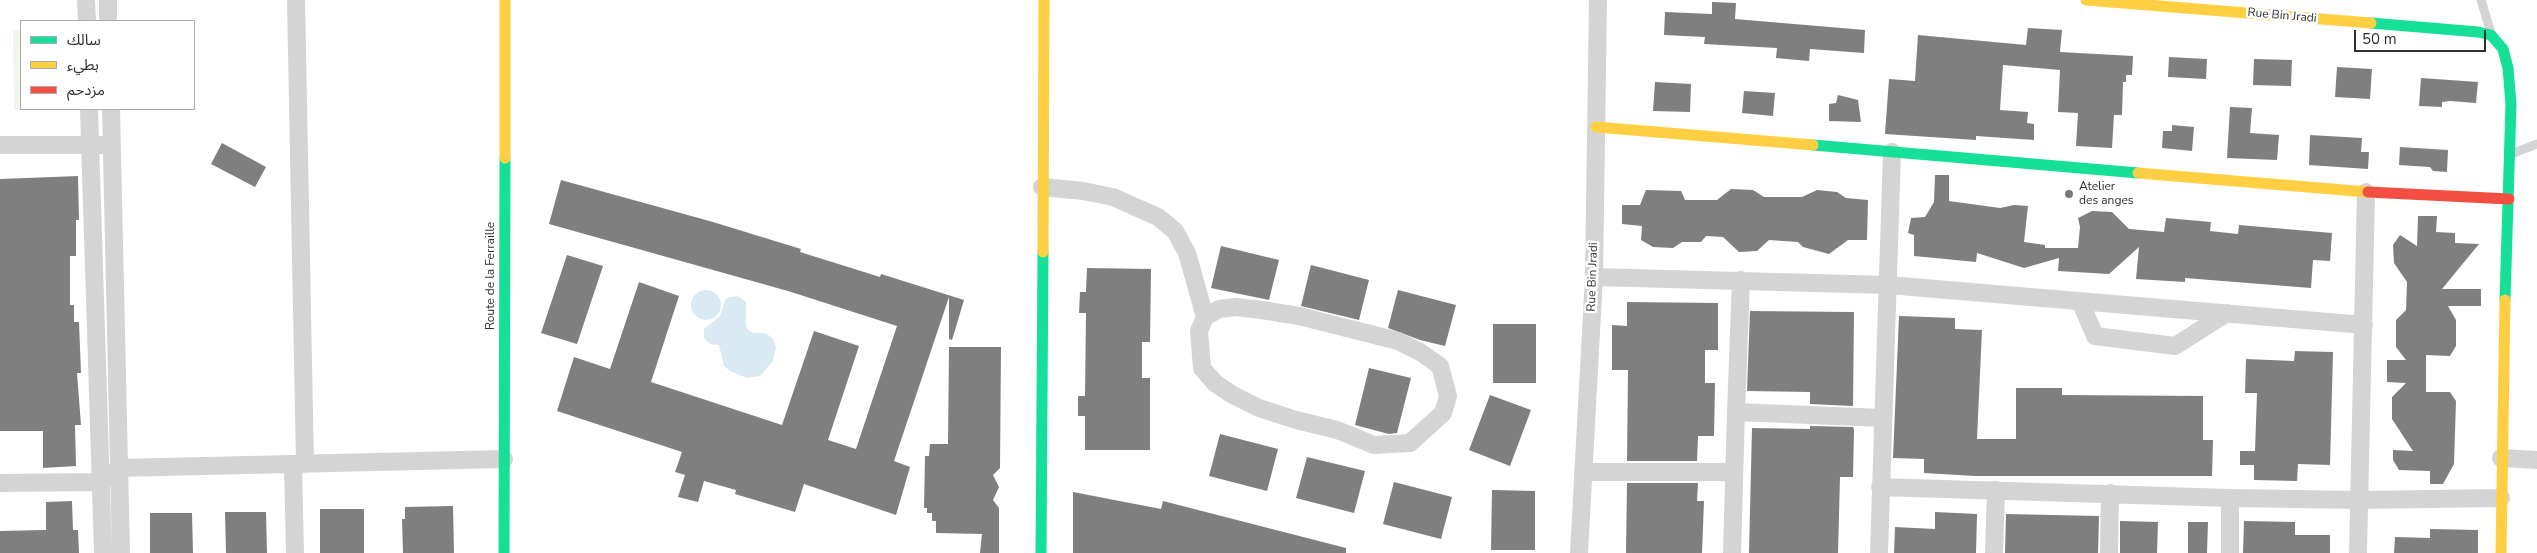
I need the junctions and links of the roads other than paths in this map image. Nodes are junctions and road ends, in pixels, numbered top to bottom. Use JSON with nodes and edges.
{"nodes":[{"id":1,"x":86,"y":0,"type":"edge"},
{"id":2,"x":108,"y":0,"type":"edge"},
{"id":3,"x":296,"y":0,"type":"edge"},
{"id":4,"x":505,"y":0,"type":"edge"},
{"id":5,"x":1044,"y":0,"type":"edge"},
{"id":6,"x":1598,"y":0,"type":"edge"},
{"id":7,"x":2086,"y":0,"type":"edge"},
{"id":8,"x":2481,"y":0,"type":"edge"},
{"id":9,"x":87,"y":20,"type":"edge"},
{"id":10,"x":108,"y":20,"type":"edge"},
{"id":11,"x":2491,"y":35,"type":"junction"},
{"id":12,"x":89,"y":110,"type":"edge"},
{"id":13,"x":111,"y":110,"type":"edge"},
{"id":14,"x":1596,"y":127,"type":"junction"},
{"id":15,"x":90,"y":144,"type":"junction"},
{"id":16,"x":2537,"y":144,"type":"edge"},
{"id":17,"x":0,"y":145,"type":"edge"},
{"id":18,"x":112,"y":145,"type":"junction"},
{"id":19,"x":1892,"y":152,"type":"junction"},
{"id":20,"x":2510,"y":154,"type":"junction"},
{"id":21,"x":1042,"y":187,"type":"junction"},
{"id":22,"x":2366,"y":192,"type":"junction"},
{"id":23,"x":2509,"y":199,"type":"junction"},
{"id":24,"x":1594,"y":277,"type":"junction"},
{"id":25,"x":1741,"y":280,"type":"junction"},
{"id":26,"x":1888,"y":285,"type":"junction"},
{"id":27,"x":2080,"y":301,"type":"junction"},
{"id":28,"x":2227,"y":313,"type":"junction"},
{"id":29,"x":1205,"y":317,"type":"junction"},
{"id":30,"x":2364,"y":325,"type":"junction"},
{"id":31,"x":1736,"y":412,"type":"junction"},
{"id":32,"x":1882,"y":418,"type":"junction"},
{"id":33,"x":2501,"y":458,"type":"junction"},
{"id":34,"x":504,"y":459,"type":"junction"},
{"id":35,"x":2537,"y":460,"type":"edge"},
{"id":36,"x":299,"y":464,"type":"junction"},
{"id":37,"x":119,"y":468,"type":"junction"},
{"id":38,"x":1583,"y":472,"type":"junction"},
{"id":39,"x":1734,"y":472,"type":"junction"},
{"id":40,"x":101,"y":482,"type":"junction"},
{"id":41,"x":0,"y":483,"type":"edge"},
{"id":42,"x":1880,"y":488,"type":"junction"},
{"id":43,"x":1996,"y":490,"type":"junction"},
{"id":44,"x":2110,"y":493,"type":"junction"},
{"id":45,"x":2230,"y":498,"type":"junction"},
{"id":46,"x":2501,"y":498,"type":"junction"},
{"id":47,"x":2359,"y":500,"type":"junction"},
{"id":48,"x":103,"y":553,"type":"edge"},
{"id":49,"x":121,"y":553,"type":"edge"},
{"id":50,"x":295,"y":553,"type":"edge"},
{"id":51,"x":504,"y":553,"type":"edge"},
{"id":52,"x":1041,"y":553,"type":"edge"},
{"id":53,"x":1579,"y":553,"type":"edge"},
{"id":54,"x":1732,"y":553,"type":"edge"},
{"id":55,"x":1879,"y":553,"type":"edge"},
{"id":56,"x":1994,"y":553,"type":"edge"},
{"id":57,"x":2109,"y":553,"type":"edge"},
{"id":58,"x":2230,"y":553,"type":"edge"},
{"id":59,"x":2358,"y":553,"type":"edge"},
{"id":60,"x":2502,"y":553,"type":"edge"}],
"edges":[{"from":1,"to":9,"type":"street"},
{"from":2,"to":10,"type":"street"},
{"from":3,"to":36,"type":"street"},
{"from":4,"to":34,"type":"street","name":"Route de la Ferraille"},
{"from":5,"to":21,"type":"street"},
{"from":6,"to":14,"type":"street","name":"Rue Bin Jradi"},
{"from":7,"to":11,"type":"street","name":"Rue Bin Jradi"},
{"from":8,"to":11,"type":"lane"},
{"from":11,"to":20,"type":"street"},
{"from":12,"to":15,"type":"street"},
{"from":13,"to":18,"type":"street"},
{"from":14,"to":19,"type":"street"},
{"from":14,"to":24,"type":"street","name":"Rue Bin Jradi"},
{"from":15,"to":17,"type":"street"},
{"from":15,"to":18,"type":"street"},
{"from":15,"to":40,"type":"street"},
{"from":16,"to":20,"type":"lane"},
{"from":18,"to":37,"type":"street"},
{"from":19,"to":22,"type":"street"},
{"from":19,"to":26,"type":"street"},
{"from":20,"to":23,"type":"street"},
{"from":21,"to":29,"type":"street"},
{"from":21,"to":52,"type":"street"},
{"from":22,"to":23,"type":"street"},
{"from":22,"to":30,"type":"street"},
{"from":23,"to":33,"type":"street"},
{"from":24,"to":25,"type":"street"},
{"from":24,"to":38,"type":"street","name":"Rue Bin Jradi"},
{"from":25,"to":26,"type":"street"},
{"from":25,"to":31,"type":"street"},
{"from":26,"to":27,"type":"street"},
{"from":26,"to":32,"type":"street"},
{"from":27,"to":28,"type":"street"},
{"from":27,"to":28,"type":"street"},
{"from":28,"to":30,"type":"street"},
{"from":29,"to":29,"type":"street"},
{"from":30,"to":47,"type":"street"},
{"from":31,"to":32,"type":"street"},
{"from":31,"to":39,"type":"street"},
{"from":32,"to":42,"type":"street"},
{"from":33,"to":35,"type":"street"},
{"from":33,"to":46,"type":"street"},
{"from":34,"to":36,"type":"street"},
{"from":34,"to":51,"type":"street","name":"Route de la Ferraille"},
{"from":36,"to":37,"type":"street"},
{"from":36,"to":50,"type":"street"},
{"from":37,"to":40,"type":"street"},
{"from":37,"to":49,"type":"street"},
{"from":38,"to":39,"type":"street"},
{"from":38,"to":53,"type":"street","name":"Rue Bin Jradi"},
{"from":39,"to":54,"type":"street"},
{"from":40,"to":41,"type":"street"},
{"from":40,"to":48,"type":"street"},
{"from":42,"to":43,"type":"street"},
{"from":42,"to":55,"type":"street"},
{"from":43,"to":44,"type":"street"},
{"from":43,"to":56,"type":"street"},
{"from":44,"to":45,"type":"street"},
{"from":44,"to":57,"type":"street"},
{"from":45,"to":47,"type":"street"},
{"from":45,"to":58,"type":"street"},
{"from":46,"to":47,"type":"street"},
{"from":46,"to":60,"type":"street"},
{"from":47,"to":59,"type":"street"}]}
